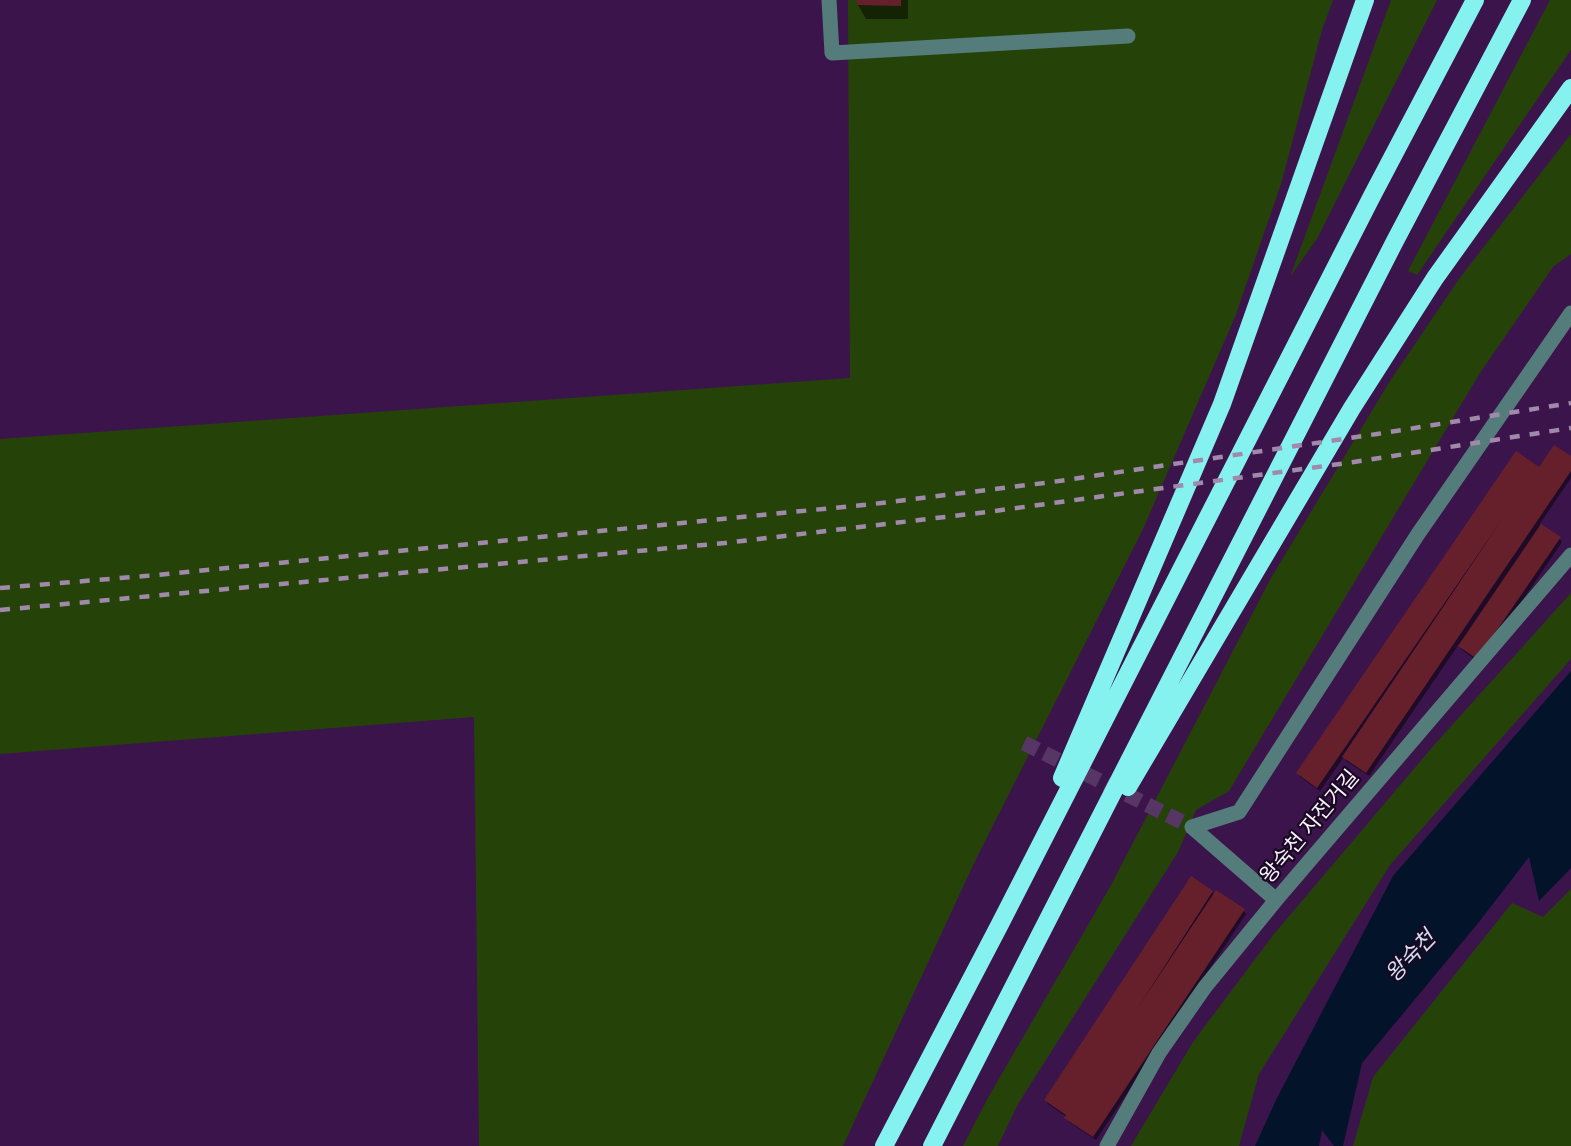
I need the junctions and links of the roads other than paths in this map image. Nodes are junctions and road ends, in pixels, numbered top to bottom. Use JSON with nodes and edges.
{"nodes":[{"id":1,"x":829,"y":0,"type":"edge"},
{"id":2,"x":1365,"y":0,"type":"edge"},
{"id":3,"x":1475,"y":0,"type":"edge"},
{"id":4,"x":1522,"y":0,"type":"edge"},
{"id":5,"x":1128,"y":36,"type":"dead end"},
{"id":6,"x":1571,"y":88,"type":"edge"},
{"id":7,"x":1571,"y":313,"type":"edge"},
{"id":8,"x":1571,"y":555,"type":"edge"},
{"id":9,"x":1276,"y":900,"type":"junction"},
{"id":10,"x":999,"y":926,"type":"junction"},
{"id":11,"x":1036,"y":943,"type":"junction"},
{"id":12,"x":884,"y":1146,"type":"edge"},
{"id":13,"x":932,"y":1146,"type":"edge"},
{"id":14,"x":1107,"y":1146,"type":"edge"}],
"edges":[{"from":1,"to":5,"type":"street"},
{"from":2,"to":10,"type":"highway"},
{"from":3,"to":10,"type":"highway"},
{"from":4,"to":11,"type":"highway"},
{"from":6,"to":11,"type":"highway"},
{"from":7,"to":9,"type":"street"},
{"from":8,"to":9,"type":"street","name":"왕숙천 자전거길"},
{"from":9,"to":14,"type":"street","name":"왕숙천 자전거길"},
{"from":10,"to":12,"type":"highway"},
{"from":11,"to":13,"type":"highway"}]}
